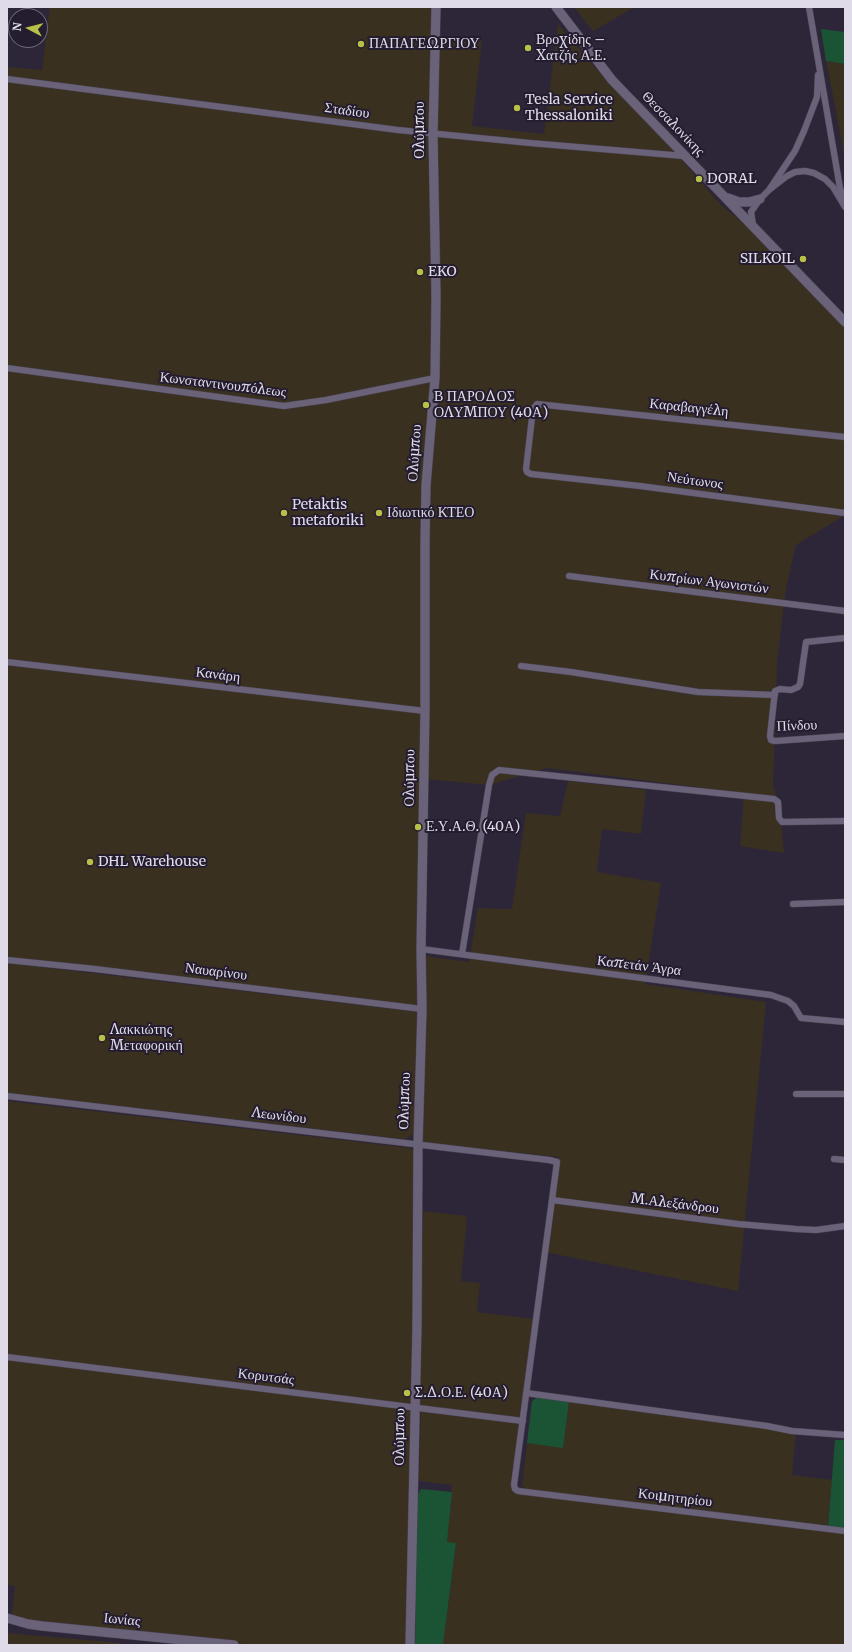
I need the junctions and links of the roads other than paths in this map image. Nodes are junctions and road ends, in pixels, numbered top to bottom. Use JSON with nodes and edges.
{"nodes":[{"id":1,"x":436,"y":7,"type":"edge"},
{"id":2,"x":556,"y":7,"type":"edge"},
{"id":3,"x":809,"y":7,"type":"edge"},
{"id":4,"x":814,"y":29,"type":"junction"},
{"id":5,"x":7,"y":79,"type":"edge"},
{"id":6,"x":433,"y":134,"type":"junction"},
{"id":7,"x":684,"y":156,"type":"junction"},
{"id":8,"x":769,"y":190,"type":"junction"},
{"id":9,"x":726,"y":197,"type":"junction"},
{"id":10,"x":760,"y":199,"type":"junction"},
{"id":11,"x":845,"y":202,"type":"edge"},
{"id":12,"x":845,"y":207,"type":"edge"},
{"id":13,"x":753,"y":225,"type":"junction"},
{"id":14,"x":845,"y":322,"type":"edge"},
{"id":15,"x":7,"y":368,"type":"edge"},
{"id":16,"x":435,"y":378,"type":"junction"},
{"id":17,"x":845,"y":437,"type":"edge"},
{"id":18,"x":541,"y":475,"type":"joint"},
{"id":19,"x":845,"y":513,"type":"edge"},
{"id":20,"x":569,"y":576,"type":"dead end"},
{"id":21,"x":845,"y":611,"type":"edge"},
{"id":22,"x":845,"y":638,"type":"edge"},
{"id":23,"x":7,"y":662,"type":"edge"},
{"id":24,"x":521,"y":666,"type":"dead end"},
{"id":25,"x":775,"y":695,"type":"junction"},
{"id":26,"x":425,"y":711,"type":"junction"},
{"id":27,"x":845,"y":736,"type":"edge"},
{"id":28,"x":845,"y":821,"type":"edge"},
{"id":29,"x":845,"y":902,"type":"edge"},
{"id":30,"x":793,"y":904,"type":"dead end"},
{"id":31,"x":421,"y":949,"type":"junction"},
{"id":32,"x":462,"y":954,"type":"junction"},
{"id":33,"x":7,"y":960,"type":"edge"},
{"id":34,"x":422,"y":1009,"type":"junction"},
{"id":35,"x":845,"y":1022,"type":"edge"},
{"id":36,"x":796,"y":1094,"type":"dead end"},
{"id":37,"x":845,"y":1094,"type":"edge"},
{"id":38,"x":7,"y":1096,"type":"edge"},
{"id":39,"x":418,"y":1144,"type":"junction"},
{"id":40,"x":834,"y":1159,"type":"dead end"},
{"id":41,"x":845,"y":1160,"type":"edge"},
{"id":42,"x":552,"y":1200,"type":"junction"},
{"id":43,"x":845,"y":1226,"type":"edge"},
{"id":44,"x":7,"y":1357,"type":"edge"},
{"id":45,"x":526,"y":1393,"type":"junction"},
{"id":46,"x":415,"y":1407,"type":"junction"},
{"id":47,"x":523,"y":1421,"type":"junction"},
{"id":48,"x":845,"y":1435,"type":"edge"},
{"id":49,"x":845,"y":1532,"type":"edge"},
{"id":50,"x":7,"y":1618,"type":"edge"},
{"id":51,"x":234,"y":1645,"type":"edge"},
{"id":52,"x":410,"y":1645,"type":"edge"}],
"edges":[{"from":1,"to":6,"type":"street","name":"Ολύμπου"},
{"from":2,"to":7,"type":"street","name":"Θεσσαλονίκης"},
{"from":3,"to":4,"type":"street"},
{"from":4,"to":8,"type":"street"},
{"from":4,"to":11,"type":"street"},
{"from":5,"to":6,"type":"street","name":"Σταδίου"},
{"from":6,"to":7,"type":"street","name":"Σταδίου"},
{"from":6,"to":16,"type":"street","name":"Ολύμπου"},
{"from":7,"to":9,"type":"street","name":"Θεσσαλονίκης"},
{"from":8,"to":10,"type":"street"},
{"from":8,"to":12,"type":"street"},
{"from":9,"to":10,"type":"street"},
{"from":9,"to":13,"type":"street","name":"Θεσσαλονίκης"},
{"from":10,"to":13,"type":"street"},
{"from":13,"to":14,"type":"street","name":"Θεσσαλονίκης"},
{"from":15,"to":16,"type":"street","name":"Κωνσταντινουπόλεως"},
{"from":16,"to":26,"type":"street","name":"Ολύμπου"},
{"from":17,"to":18,"type":"street","name":"Καραβαγγέλη"},
{"from":18,"to":19,"type":"street","name":"Νεύτωνος"},
{"from":20,"to":21,"type":"street","name":"Κυπρίων Αγωνιστών"},
{"from":22,"to":25,"type":"street"},
{"from":23,"to":26,"type":"street","name":"Κανάρη"},
{"from":24,"to":25,"type":"street"},
{"from":25,"to":27,"type":"street","name":"Πίνδου"},
{"from":26,"to":31,"type":"street","name":"Ολύμπου"},
{"from":28,"to":32,"type":"street"},
{"from":29,"to":30,"type":"street"},
{"from":31,"to":32,"type":"street","name":"Καπετάν Άγρα"},
{"from":31,"to":34,"type":"street","name":"Ολύμπου"},
{"from":32,"to":35,"type":"street","name":"Καπετάν Άγρα"},
{"from":33,"to":34,"type":"street","name":"Ναυαρίνου"},
{"from":34,"to":39,"type":"street","name":"Ολύμπου"},
{"from":36,"to":37,"type":"street"},
{"from":38,"to":39,"type":"street","name":"Λεωνίδου"},
{"from":39,"to":42,"type":"street","name":"Λεωνίδου"},
{"from":39,"to":46,"type":"street","name":"Ολύμπου"},
{"from":40,"to":41,"type":"street"},
{"from":42,"to":43,"type":"street","name":"Μ.Αλεξάνδρου"},
{"from":42,"to":45,"type":"street"},
{"from":44,"to":46,"type":"street","name":"Κορυτσάς"},
{"from":45,"to":47,"type":"street"},
{"from":45,"to":48,"type":"street"},
{"from":46,"to":47,"type":"street","name":"Κορυτσάς"},
{"from":46,"to":52,"type":"street","name":"Ολύμπου"},
{"from":47,"to":49,"type":"street","name":"Κοιμητηρίου"},
{"from":50,"to":51,"type":"street","name":"Ιωνίας"}]}
